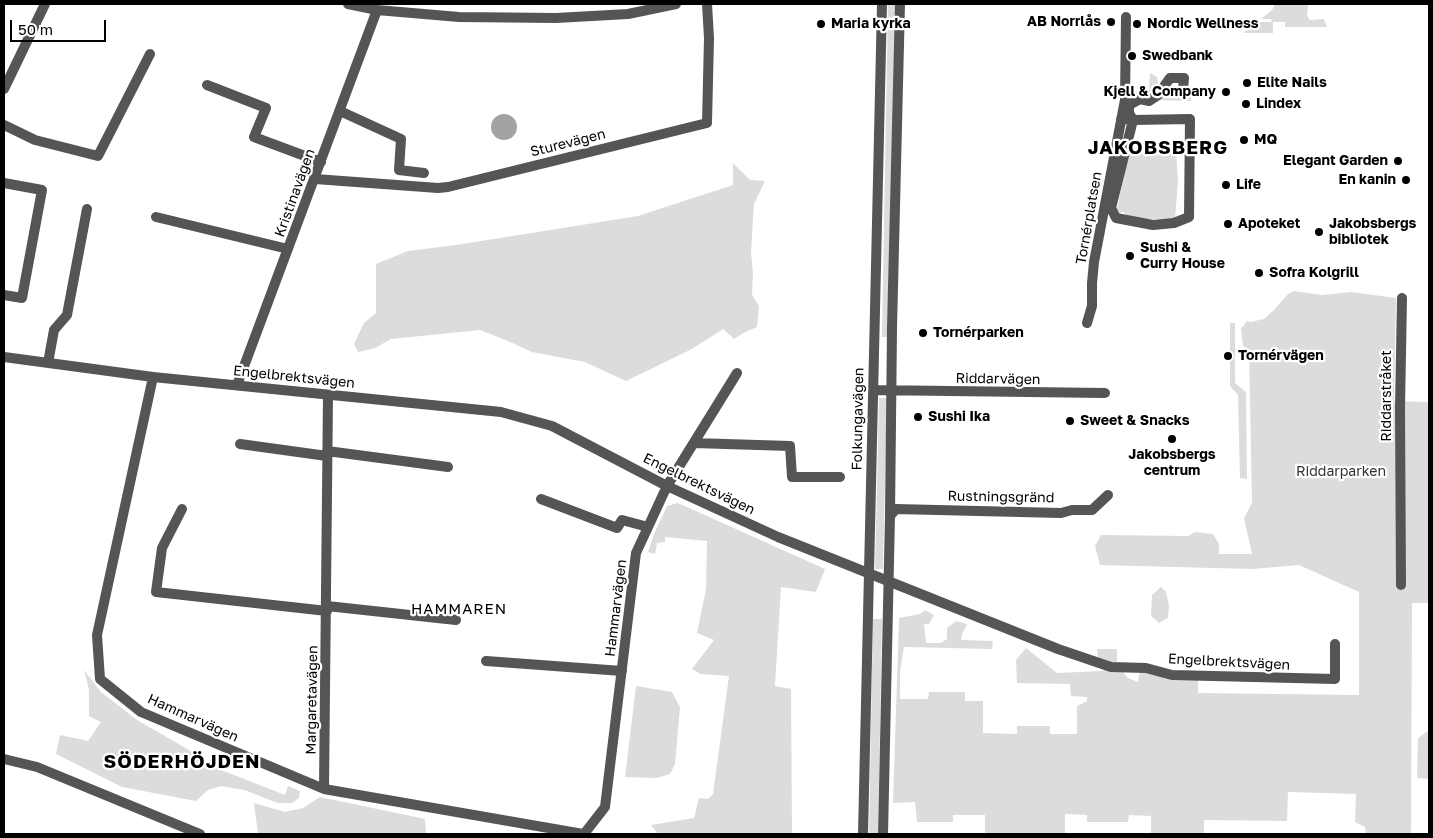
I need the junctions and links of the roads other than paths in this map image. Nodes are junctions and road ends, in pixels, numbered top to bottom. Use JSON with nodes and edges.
{"nodes":[{"id":1,"x":45,"y":4,"type":"edge"},
{"id":2,"x":348,"y":4,"type":"edge"},
{"id":3,"x":676,"y":4,"type":"edge"},
{"id":4,"x":706,"y":4,"type":"edge"},
{"id":5,"x":882,"y":4,"type":"edge"},
{"id":6,"x":900,"y":4,"type":"edge"},
{"id":7,"x":377,"y":10,"type":"junction"},
{"id":8,"x":1126,"y":17,"type":"dead end"},
{"id":9,"x":150,"y":54,"type":"dead end"},
{"id":10,"x":207,"y":85,"type":"dead end"},
{"id":11,"x":4,"y":89,"type":"edge"},
{"id":12,"x":1182,"y":89,"type":"dead end"},
{"id":13,"x":340,"y":111,"type":"junction"},
{"id":14,"x":1121,"y":119,"type":"junction"},
{"id":15,"x":1134,"y":120,"type":"junction"},
{"id":16,"x":4,"y":125,"type":"edge"},
{"id":17,"x":321,"y":162,"type":"junction"},
{"id":18,"x":424,"y":173,"type":"dead end"},
{"id":19,"x":315,"y":179,"type":"junction"},
{"id":20,"x":4,"y":183,"type":"edge"},
{"id":21,"x":87,"y":209,"type":"dead end"},
{"id":22,"x":156,"y":217,"type":"dead end"},
{"id":23,"x":288,"y":249,"type":"junction"},
{"id":24,"x":4,"y":294,"type":"edge"},
{"id":25,"x":1402,"y":298,"type":"dead end"},
{"id":26,"x":1087,"y":322,"type":"dead end"},
{"id":27,"x":4,"y":356,"type":"edge"},
{"id":28,"x":48,"y":363,"type":"junction"},
{"id":29,"x":737,"y":373,"type":"dead end"},
{"id":30,"x":153,"y":377,"type":"junction"},
{"id":31,"x":236,"y":385,"type":"junction"},
{"id":32,"x":873,"y":390,"type":"junction"},
{"id":33,"x":891,"y":390,"type":"junction"},
{"id":34,"x":1105,"y":394,"type":"dead end"},
{"id":35,"x":328,"y":395,"type":"junction"},
{"id":36,"x":694,"y":443,"type":"junction"},
{"id":37,"x":240,"y":444,"type":"dead end"},
{"id":38,"x":327,"y":453,"type":"junction"},
{"id":39,"x":448,"y":467,"type":"dead end"},
{"id":40,"x":840,"y":477,"type":"dead end"},
{"id":41,"x":667,"y":486,"type":"junction"},
{"id":42,"x":1108,"y":494,"type":"dead end"},
{"id":43,"x":541,"y":499,"type":"dead end"},
{"id":44,"x":182,"y":509,"type":"dead end"},
{"id":45,"x":890,"y":516,"type":"junction"},
{"id":46,"x":648,"y":527,"type":"junction"},
{"id":47,"x":869,"y":573,"type":"junction"},
{"id":48,"x":888,"y":580,"type":"junction"},
{"id":49,"x":1401,"y":585,"type":"dead end"},
{"id":50,"x":327,"y":608,"type":"junction"},
{"id":51,"x":456,"y":620,"type":"dead end"},
{"id":52,"x":1335,"y":644,"type":"dead end"},
{"id":53,"x":486,"y":660,"type":"dead end"},
{"id":54,"x":622,"y":671,"type":"junction"},
{"id":55,"x":4,"y":759,"type":"edge"},
{"id":56,"x":324,"y":789,"type":"junction"},
{"id":57,"x":200,"y":834,"type":"edge"},
{"id":58,"x":583,"y":834,"type":"edge"},
{"id":59,"x":863,"y":834,"type":"edge"},
{"id":60,"x":882,"y":834,"type":"edge"}],
"edges":[{"from":1,"to":11,"type":"street"},
{"from":2,"to":7,"type":"street"},
{"from":3,"to":7,"type":"street"},
{"from":4,"to":19,"type":"street","name":"Sturevägen"},
{"from":5,"to":32,"type":"street","name":"Folkungavägen"},
{"from":6,"to":33,"type":"street"},
{"from":7,"to":13,"type":"street","name":"Kristinavägen"},
{"from":8,"to":14,"type":"street","name":"Tornérplatsen"},
{"from":9,"to":16,"type":"street"},
{"from":10,"to":17,"type":"street"},
{"from":12,"to":15,"type":"street","name":"Tornérplatsen"},
{"from":13,"to":17,"type":"street","name":"Kristinavägen"},
{"from":13,"to":18,"type":"street"},
{"from":14,"to":15,"type":"street","name":"Tornérplatsen"},
{"from":14,"to":26,"type":"street","name":"Tornérplatsen"},
{"from":15,"to":15,"type":"street","name":"Tornérplatsen"},
{"from":17,"to":19,"type":"street","name":"Kristinavägen"},
{"from":19,"to":23,"type":"street","name":"Kristinavägen"},
{"from":20,"to":24,"type":"street"},
{"from":21,"to":28,"type":"street"},
{"from":22,"to":23,"type":"street"},
{"from":23,"to":31,"type":"street","name":"Kristinavägen"},
{"from":25,"to":49,"type":"street","name":"Riddarstråket"},
{"from":27,"to":28,"type":"street","name":"Engelbrektsvägen"},
{"from":28,"to":30,"type":"street","name":"Engelbrektsvägen"},
{"from":29,"to":36,"type":"street","name":"Hammarvägen"},
{"from":30,"to":31,"type":"street","name":"Engelbrektsvägen"},
{"from":30,"to":56,"type":"street","name":"Hammarvägen"},
{"from":31,"to":35,"type":"street","name":"Engelbrektsvägen"},
{"from":32,"to":33,"type":"street","name":"Riddarvägen"},
{"from":32,"to":47,"type":"street","name":"Folkungavägen"},
{"from":33,"to":34,"type":"street","name":"Riddarvägen"},
{"from":33,"to":45,"type":"street"},
{"from":35,"to":38,"type":"street","name":"Margaretavägen"},
{"from":35,"to":41,"type":"street","name":"Engelbrektsvägen"},
{"from":36,"to":40,"type":"street"},
{"from":36,"to":41,"type":"street","name":"Hammarvägen"},
{"from":37,"to":38,"type":"street"},
{"from":38,"to":39,"type":"street"},
{"from":38,"to":50,"type":"street","name":"Margaretavägen"},
{"from":41,"to":46,"type":"street","name":"Hammarvägen"},
{"from":41,"to":47,"type":"street","name":"Engelbrektsvägen"},
{"from":42,"to":45,"type":"street","name":"Rustningsgränd"},
{"from":43,"to":46,"type":"street"},
{"from":44,"to":50,"type":"street"},
{"from":45,"to":48,"type":"street"},
{"from":46,"to":54,"type":"street","name":"Hammarvägen"},
{"from":47,"to":48,"type":"street","name":"Engelbrektsvägen"},
{"from":47,"to":59,"type":"street","name":"Folkungavägen"},
{"from":48,"to":52,"type":"street","name":"Engelbrektsvägen"},
{"from":48,"to":60,"type":"street"},
{"from":50,"to":51,"type":"street"},
{"from":50,"to":56,"type":"street","name":"Margaretavägen"},
{"from":53,"to":54,"type":"street"},
{"from":54,"to":58,"type":"street","name":"Hammarvägen"},
{"from":55,"to":57,"type":"street"},
{"from":56,"to":58,"type":"street","name":"Hammarvägen"}]}
